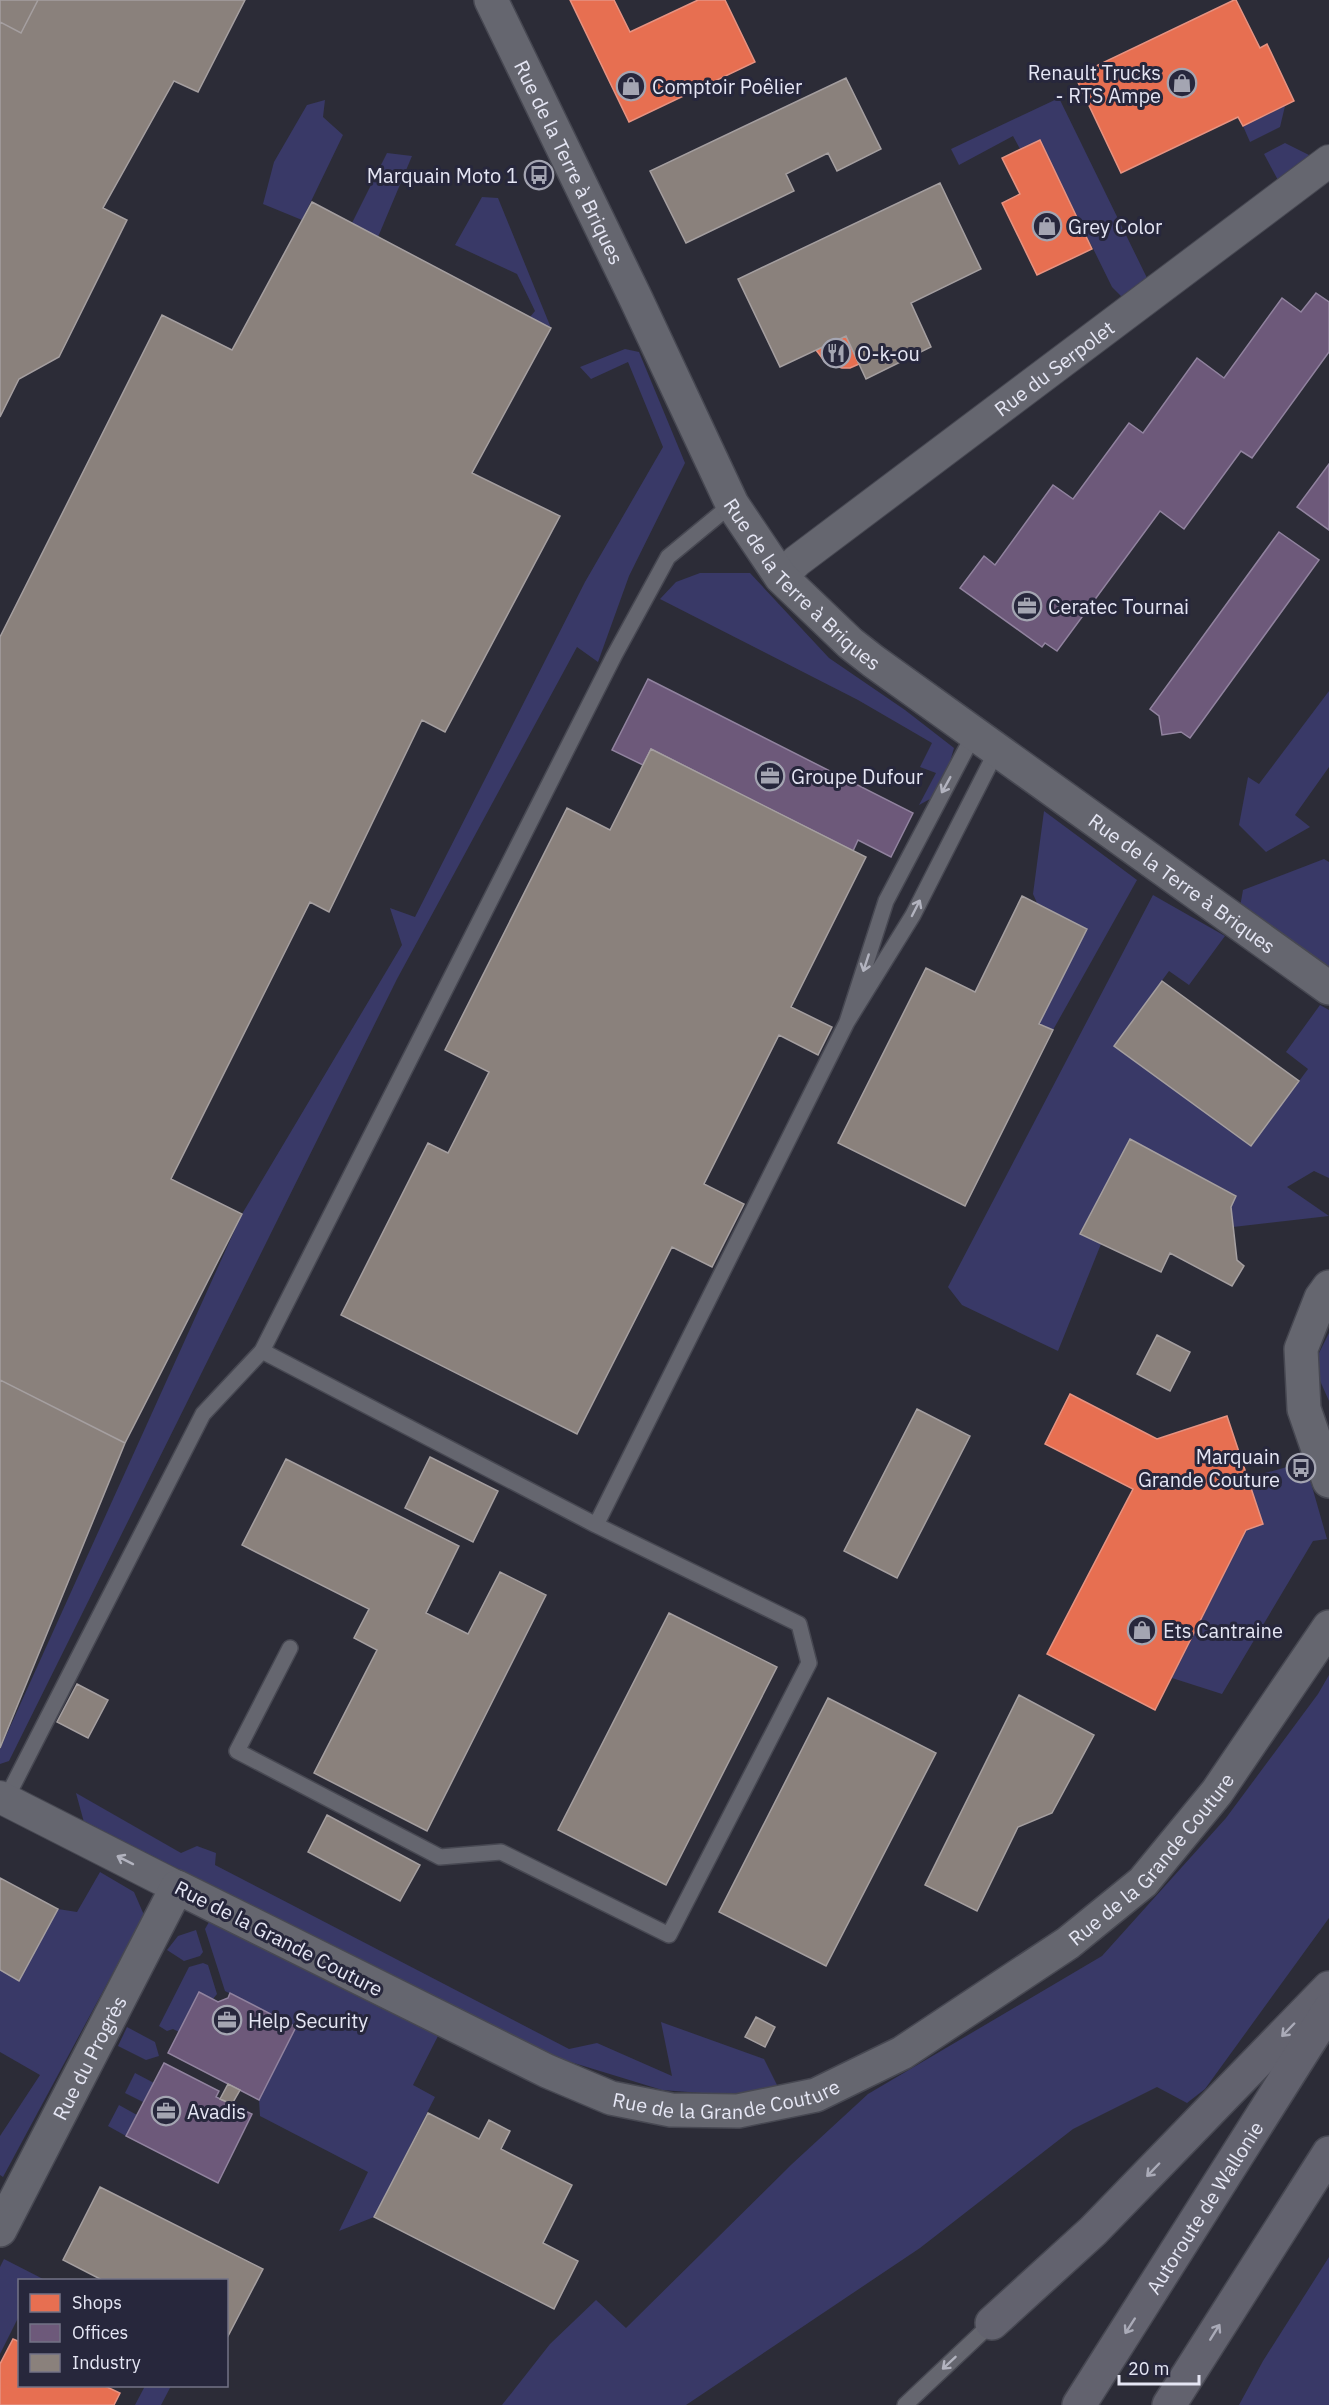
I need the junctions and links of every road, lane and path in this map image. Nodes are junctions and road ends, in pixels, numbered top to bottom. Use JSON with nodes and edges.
{"nodes":[{"id":1,"x":491,"y":0,"type":"edge"},
{"id":2,"x":1329,"y":161,"type":"edge"},
{"id":3,"x":732,"y":504,"type":"junction"},
{"id":4,"x":781,"y":576,"type":"junction"},
{"id":5,"x":986,"y":742,"type":"junction"},
{"id":6,"x":1329,"y":988,"type":"edge"},
{"id":7,"x":848,"y":1022,"type":"junction"},
{"id":8,"x":1329,"y":1287,"type":"edge"},
{"id":9,"x":262,"y":1350,"type":"junction"},
{"id":10,"x":1329,"y":1480,"type":"edge"},
{"id":11,"x":596,"y":1525,"type":"junction"},
{"id":12,"x":1329,"y":1627,"type":"edge"},
{"id":13,"x":290,"y":1648,"type":"dead end"},
{"id":14,"x":3,"y":1798,"type":"edge"},
{"id":15,"x":177,"y":1887,"type":"junction"},
{"id":16,"x":1329,"y":1988,"type":"edge"},
{"id":17,"x":1329,"y":2010,"type":"edge"},
{"id":18,"x":1329,"y":2153,"type":"edge"},
{"id":19,"x":2,"y":2220,"type":"edge"},
{"id":20,"x":992,"y":2323,"type":"joint"},
{"id":21,"x":909,"y":2401,"type":"edge"},
{"id":22,"x":1170,"y":2403,"type":"edge"},
{"id":23,"x":896,"y":2405,"type":"edge"},
{"id":24,"x":1079,"y":2405,"type":"edge"}],
"edges":[{"from":1,"to":3,"type":"street","name":"Rue de la Terre à Briques"},
{"from":2,"to":4,"type":"street","name":"Rue du Serpolet"},
{"from":3,"to":4,"type":"street","name":"Rue de la Terre à Briques"},
{"from":3,"to":9,"type":"lane"},
{"from":4,"to":5,"type":"street","name":"Rue de la Terre à Briques"},
{"from":5,"to":6,"type":"street","name":"Rue de la Terre à Briques"},
{"from":7,"to":5,"type":"lane","one_way":true},
{"from":5,"to":7,"type":"lane","one_way":true},
{"from":7,"to":11,"type":"lane"},
{"from":8,"to":10,"type":"street"},
{"from":9,"to":11,"type":"lane"},
{"from":9,"to":14,"type":"lane"},
{"from":11,"to":13,"type":"lane"},
{"from":12,"to":15,"type":"street","name":"Rue de la Grande Couture"},
{"from":15,"to":14,"type":"street","name":"Rue de la Grande Couture","one_way":true},
{"from":15,"to":19,"type":"street","name":"Rue du Progrès"},
{"from":16,"to":20,"type":"highway","one_way":true},
{"from":17,"to":24,"type":"highway","name":"Autoroute de Wallonie","one_way":true},
{"from":22,"to":18,"type":"highway","one_way":true},
{"from":20,"to":21,"type":"lane","one_way":true},
{"from":21,"to":23,"type":"lane"}]}
